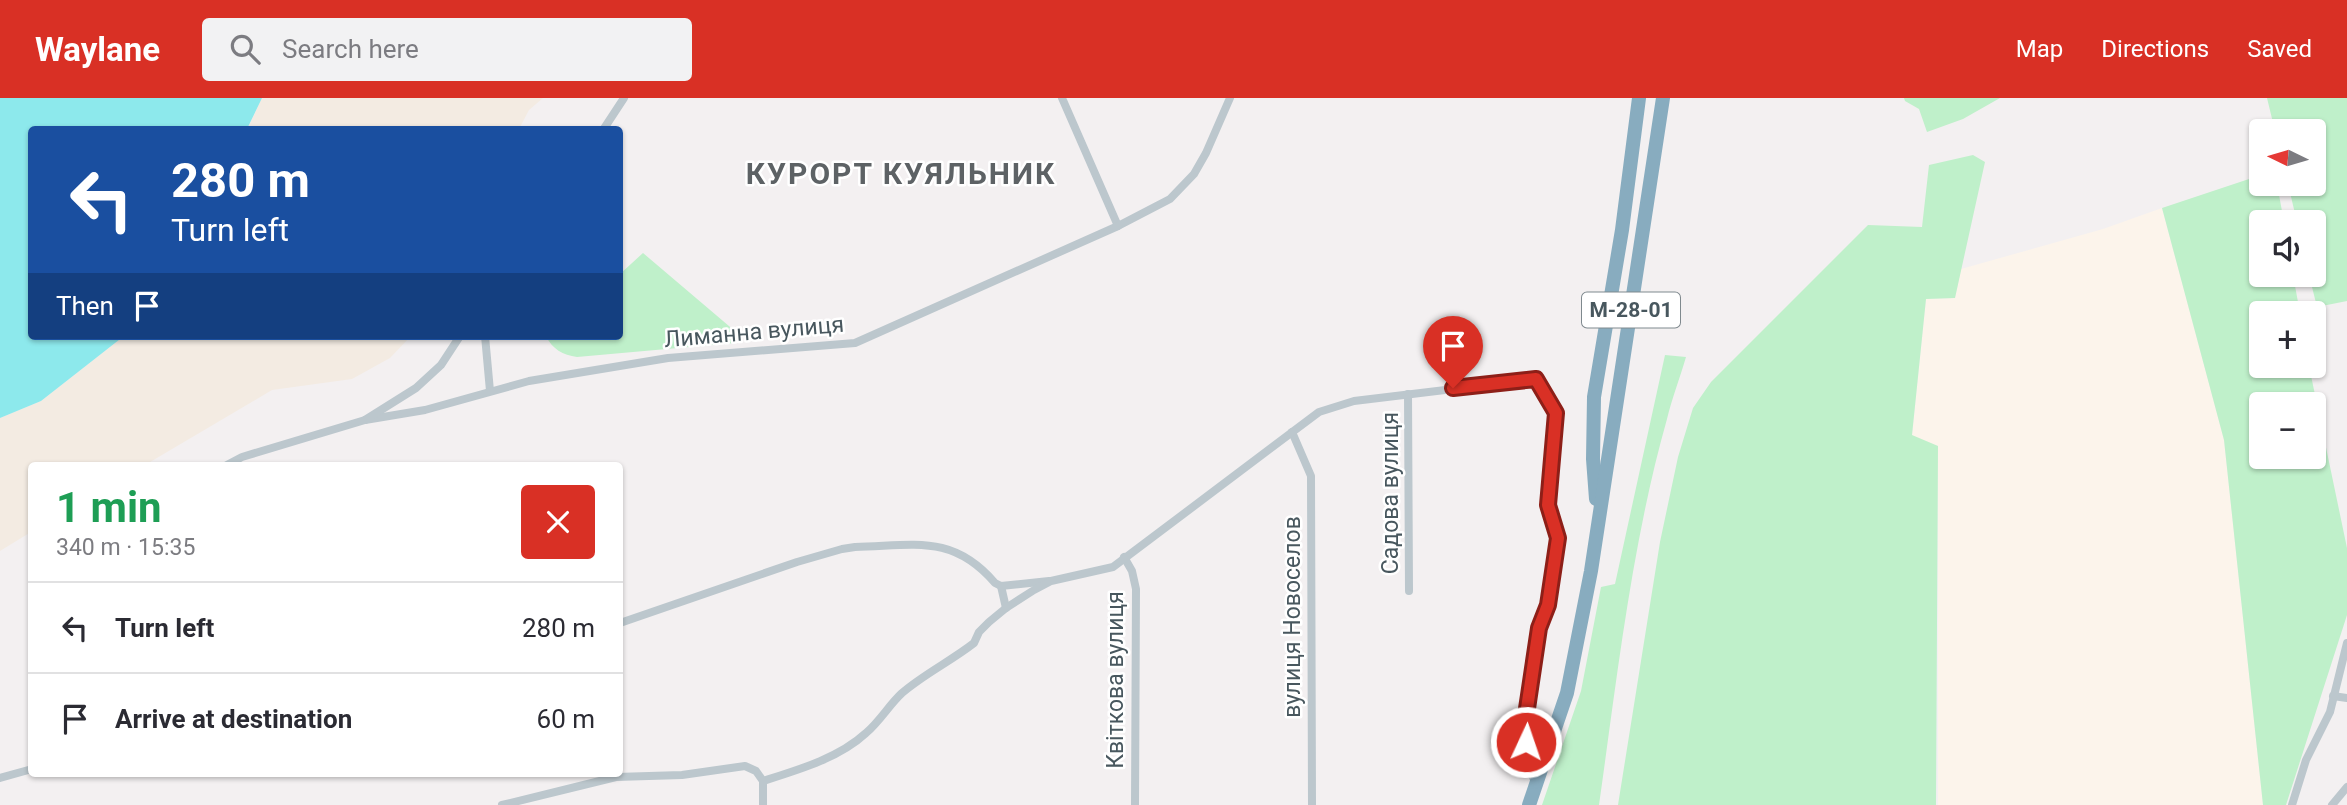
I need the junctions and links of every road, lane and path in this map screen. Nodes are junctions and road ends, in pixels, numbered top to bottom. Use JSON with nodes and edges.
{"nodes":[{"id":1,"x":624,"y":98,"type":"edge"},
{"id":2,"x":1062,"y":98,"type":"edge"},
{"id":3,"x":1230,"y":98,"type":"edge"},
{"id":4,"x":1639,"y":98,"type":"edge"},
{"id":5,"x":1663,"y":98,"type":"edge"},
{"id":6,"x":606,"y":126,"type":"edge"},
{"id":7,"x":1118,"y":226,"type":"junction"},
{"id":8,"x":457,"y":340,"type":"edge"},
{"id":9,"x":485,"y":340,"type":"edge"},
{"id":10,"x":490,"y":391,"type":"junction"},
{"id":11,"x":1408,"y":394,"type":"junction"},
{"id":12,"x":365,"y":420,"type":"junction"},
{"id":13,"x":1292,"y":432,"type":"junction"},
{"id":14,"x":233,"y":462,"type":"edge"},
{"id":15,"x":1598,"y":522,"type":"junction"},
{"id":16,"x":1113,"y":556,"type":"dead end"},
{"id":17,"x":1124,"y":557,"type":"junction"},
{"id":18,"x":1113,"y":567,"type":"junction"},
{"id":19,"x":1051,"y":581,"type":"junction"},
{"id":20,"x":1001,"y":586,"type":"junction"},
{"id":21,"x":1409,"y":591,"type":"dead end"},
{"id":22,"x":1006,"y":608,"type":"junction"},
{"id":23,"x":623,"y":621,"type":"edge"},
{"id":24,"x":2347,"y":643,"type":"edge"},
{"id":25,"x":2333,"y":696,"type":"junction"},
{"id":26,"x":2347,"y":698,"type":"edge"},
{"id":27,"x":28,"y":770,"type":"edge"},
{"id":28,"x":616,"y":777,"type":"edge"},
{"id":29,"x":623,"y":777,"type":"edge"},
{"id":30,"x":0,"y":778,"type":"edge"},
{"id":31,"x":763,"y":780,"type":"junction"},
{"id":32,"x":1536,"y":785,"type":"junction"},
{"id":33,"x":2347,"y":787,"type":"edge"},
{"id":34,"x":502,"y":805,"type":"edge"},
{"id":35,"x":763,"y":805,"type":"edge"},
{"id":36,"x":1135,"y":805,"type":"edge"},
{"id":37,"x":1312,"y":805,"type":"edge"},
{"id":38,"x":1529,"y":805,"type":"edge"},
{"id":39,"x":2292,"y":805,"type":"edge"},
{"id":40,"x":2332,"y":805,"type":"edge"}],
"edges":[{"from":1,"to":6,"type":"street"},
{"from":2,"to":7,"type":"street"},
{"from":3,"to":7,"type":"street","name":"Лиманна вулиця"},
{"from":4,"to":15,"type":"highway","number":"М-28-01"},
{"from":5,"to":15,"type":"highway","number":"М-28-01"},
{"from":7,"to":10,"type":"street","name":"Лиманна вулиця"},
{"from":8,"to":12,"type":"street"},
{"from":9,"to":10,"type":"street"},
{"from":10,"to":12,"type":"street","name":"Лиманна вулиця"},
{"from":11,"to":13,"type":"street"},
{"from":11,"to":21,"type":"street","name":"Садова вулиця"},
{"from":11,"to":32,"type":"street"},
{"from":12,"to":14,"type":"street"},
{"from":13,"to":17,"type":"street"},
{"from":13,"to":37,"type":"street","name":"вулиця Новоселов"},
{"from":15,"to":32,"type":"highway","number":"М-28-01"},
{"from":16,"to":18,"type":"street"},
{"from":17,"to":18,"type":"street"},
{"from":17,"to":36,"type":"street","name":"Квіткова вулиця"},
{"from":18,"to":19,"type":"street"},
{"from":19,"to":20,"type":"street"},
{"from":19,"to":22,"type":"street"},
{"from":20,"to":22,"type":"street"},
{"from":20,"to":23,"type":"street"},
{"from":22,"to":31,"type":"street"},
{"from":24,"to":25,"type":"street"},
{"from":25,"to":26,"type":"street"},
{"from":25,"to":39,"type":"street"},
{"from":27,"to":30,"type":"street"},
{"from":28,"to":34,"type":"street"},
{"from":29,"to":31,"type":"street"},
{"from":31,"to":35,"type":"street"},
{"from":32,"to":38,"type":"highway","number":"М-28-01"},
{"from":33,"to":40,"type":"street"}]}
